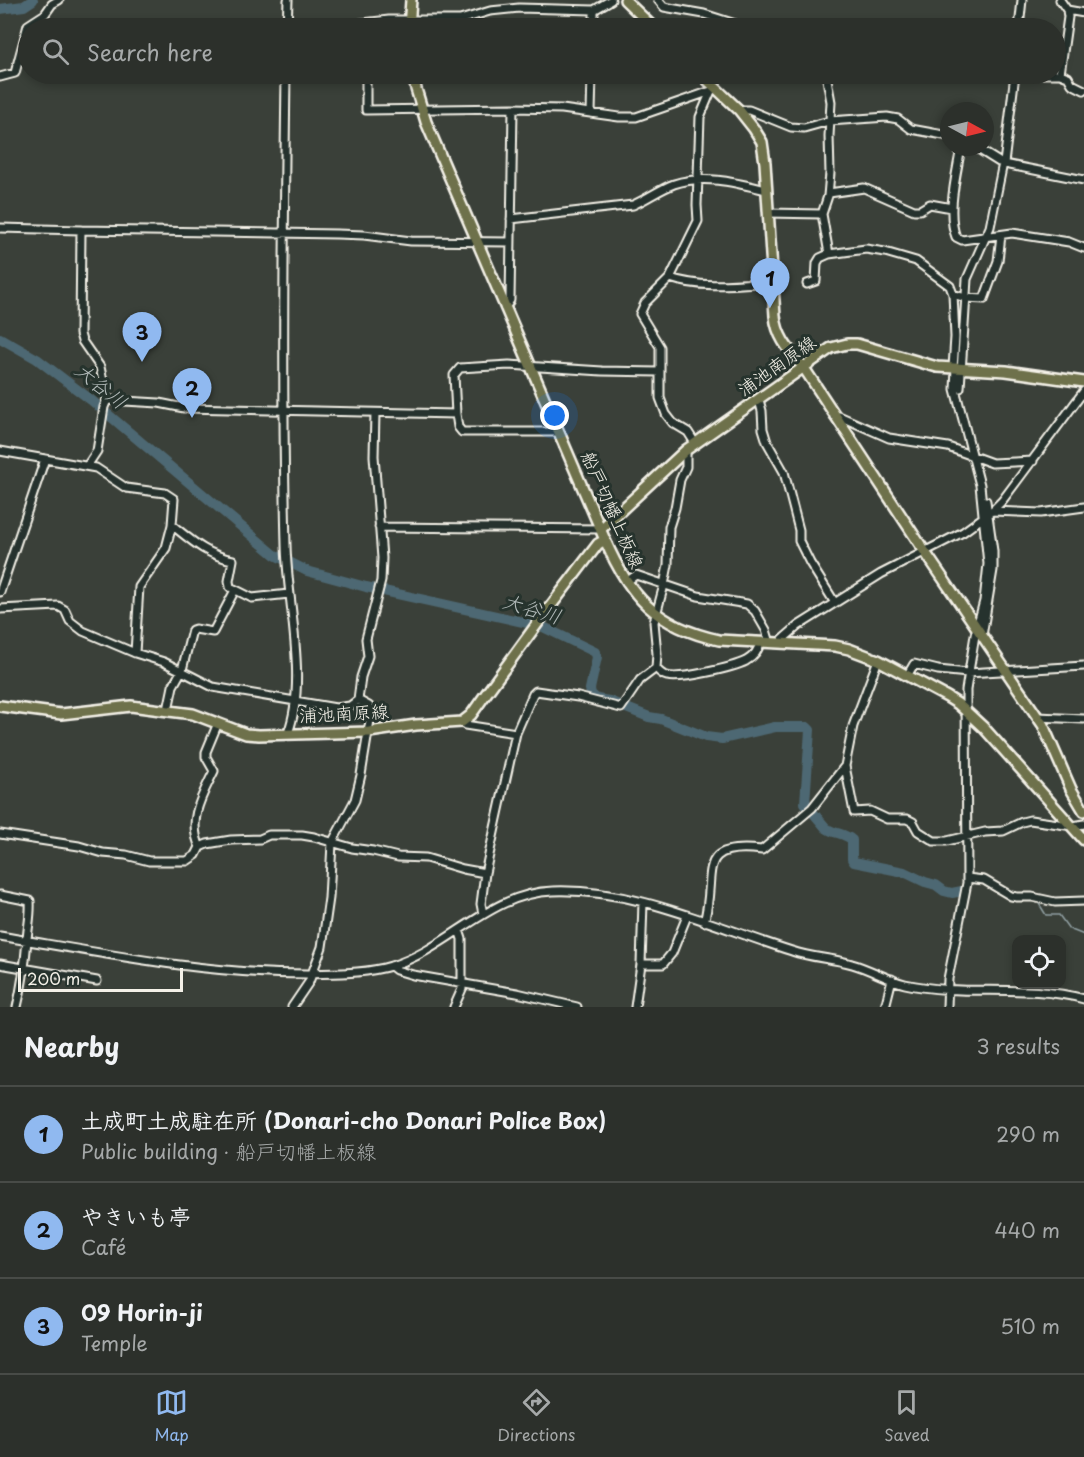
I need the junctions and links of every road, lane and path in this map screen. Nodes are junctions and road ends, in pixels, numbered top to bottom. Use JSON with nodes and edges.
{"nodes":[{"id":1,"x":59,"y":0,"type":"edge"},
{"id":2,"x":288,"y":0,"type":"edge"},
{"id":3,"x":411,"y":0,"type":"edge"},
{"id":4,"x":611,"y":0,"type":"edge"},
{"id":5,"x":625,"y":0,"type":"edge"},
{"id":6,"x":658,"y":0,"type":"edge"},
{"id":7,"x":1022,"y":0,"type":"edge"},
{"id":8,"x":1060,"y":0,"type":"edge"},
{"id":9,"x":594,"y":10,"type":"junction"},
{"id":10,"x":1067,"y":10,"type":"junction"},
{"id":11,"x":1084,"y":13,"type":"edge"},
{"id":12,"x":39,"y":18,"type":"edge"},
{"id":13,"x":287,"y":18,"type":"edge"},
{"id":14,"x":410,"y":18,"type":"edge"},
{"id":15,"x":467,"y":18,"type":"edge"},
{"id":16,"x":594,"y":18,"type":"edge"},
{"id":17,"x":644,"y":18,"type":"edge"},
{"id":18,"x":717,"y":18,"type":"edge"},
{"id":19,"x":1020,"y":18,"type":"edge"},
{"id":20,"x":1066,"y":31,"type":"edge"},
{"id":21,"x":18,"y":63,"type":"edge"},
{"id":22,"x":1066,"y":76,"type":"edge"},
{"id":23,"x":0,"y":77,"type":"edge"},
{"id":24,"x":286,"y":84,"type":"edge"},
{"id":25,"x":366,"y":84,"type":"edge"},
{"id":26,"x":416,"y":84,"type":"edge"},
{"id":27,"x":592,"y":84,"type":"edge"},
{"id":28,"x":708,"y":84,"type":"edge"},
{"id":29,"x":828,"y":84,"type":"edge"},
{"id":30,"x":1012,"y":84,"type":"edge"},
{"id":31,"x":713,"y":90,"type":"junction"},
{"id":32,"x":1084,"y":90,"type":"edge"},
{"id":33,"x":513,"y":108,"type":"junction"},
{"id":34,"x":422,"y":109,"type":"junction"},
{"id":35,"x":739,"y":110,"type":"junction"},
{"id":36,"x":591,"y":113,"type":"junction"},
{"id":37,"x":829,"y":121,"type":"junction"},
{"id":38,"x":940,"y":134,"type":"edge"},
{"id":39,"x":960,"y":156,"type":"edge"},
{"id":40,"x":990,"y":156,"type":"edge"},
{"id":41,"x":1002,"y":163,"type":"junction"},
{"id":42,"x":1084,"y":180,"type":"edge"},
{"id":43,"x":699,"y":181,"type":"junction"},
{"id":44,"x":766,"y":190,"type":"junction"},
{"id":45,"x":829,"y":193,"type":"junction"},
{"id":46,"x":952,"y":208,"type":"junction"},
{"id":47,"x":768,"y":213,"type":"junction"},
{"id":48,"x":822,"y":214,"type":"junction"},
{"id":49,"x":511,"y":219,"type":"junction"},
{"id":50,"x":0,"y":228,"type":"edge"},
{"id":51,"x":81,"y":230,"type":"junction"},
{"id":52,"x":285,"y":234,"type":"junction"},
{"id":53,"x":1001,"y":235,"type":"junction"},
{"id":54,"x":984,"y":237,"type":"junction"},
{"id":55,"x":476,"y":241,"type":"junction"},
{"id":56,"x":510,"y":242,"type":"junction"},
{"id":57,"x":1084,"y":248,"type":"edge"},
{"id":58,"x":829,"y":254,"type":"junction"},
{"id":59,"x":670,"y":278,"type":"junction"},
{"id":60,"x":772,"y":282,"type":"junction"},
{"id":61,"x":807,"y":284,"type":"dead end"},
{"id":62,"x":953,"y":294,"type":"junction"},
{"id":63,"x":963,"y":298,"type":"junction"},
{"id":64,"x":505,"y":308,"type":"junction"},
{"id":65,"x":530,"y":366,"type":"junction"},
{"id":66,"x":804,"y":368,"type":"junction"},
{"id":67,"x":957,"y":369,"type":"junction"},
{"id":68,"x":659,"y":372,"type":"junction"},
{"id":69,"x":1084,"y":382,"type":"edge"},
{"id":70,"x":1084,"y":391,"type":"edge"},
{"id":71,"x":759,"y":400,"type":"junction"},
{"id":72,"x":105,"y":406,"type":"junction"},
{"id":73,"x":283,"y":411,"type":"junction"},
{"id":74,"x":375,"y":413,"type":"junction"},
{"id":75,"x":456,"y":414,"type":"junction"},
{"id":76,"x":833,"y":416,"type":"junction"},
{"id":77,"x":559,"y":432,"type":"junction"},
{"id":78,"x":695,"y":443,"type":"junction"},
{"id":79,"x":686,"y":450,"type":"junction"},
{"id":80,"x":0,"y":451,"type":"edge"},
{"id":81,"x":975,"y":457,"type":"junction"},
{"id":82,"x":45,"y":459,"type":"junction"},
{"id":83,"x":1033,"y":461,"type":"junction"},
{"id":84,"x":87,"y":466,"type":"junction"},
{"id":85,"x":1084,"y":507,"type":"edge"},
{"id":86,"x":987,"y":514,"type":"junction"},
{"id":87,"x":172,"y":525,"type":"junction"},
{"id":88,"x":379,"y":527,"type":"junction"},
{"id":89,"x":601,"y":529,"type":"junction"},
{"id":90,"x":605,"y":540,"type":"junction"},
{"id":91,"x":925,"y":552,"type":"junction"},
{"id":92,"x":626,"y":582,"type":"junction"},
{"id":93,"x":664,"y":585,"type":"junction"},
{"id":94,"x":236,"y":590,"type":"junction"},
{"id":95,"x":0,"y":592,"type":"edge"},
{"id":96,"x":289,"y":594,"type":"junction"},
{"id":97,"x":835,"y":603,"type":"junction"},
{"id":98,"x":0,"y":609,"type":"edge"},
{"id":99,"x":656,"y":614,"type":"junction"},
{"id":100,"x":980,"y":633,"type":"junction"},
{"id":101,"x":765,"y":643,"type":"junction"},
{"id":102,"x":783,"y":643,"type":"junction"},
{"id":103,"x":135,"y":653,"type":"junction"},
{"id":104,"x":878,"y":660,"type":"junction"},
{"id":105,"x":1084,"y":666,"type":"edge"},
{"id":106,"x":656,"y":668,"type":"junction"},
{"id":107,"x":182,"y":670,"type":"junction"},
{"id":108,"x":1007,"y":671,"type":"junction"},
{"id":109,"x":970,"y":673,"type":"junction"},
{"id":110,"x":907,"y":676,"type":"junction"},
{"id":111,"x":358,"y":700,"type":"junction"},
{"id":112,"x":296,"y":702,"type":"junction"},
{"id":113,"x":0,"y":706,"type":"edge"},
{"id":114,"x":168,"y":710,"type":"junction"},
{"id":115,"x":966,"y":711,"type":"junction"},
{"id":116,"x":1037,"y":717,"type":"junction"},
{"id":117,"x":1084,"y":719,"type":"edge"},
{"id":118,"x":462,"y":722,"type":"junction"},
{"id":119,"x":218,"y":723,"type":"junction"},
{"id":120,"x":369,"y":732,"type":"junction"},
{"id":121,"x":288,"y":733,"type":"junction"},
{"id":122,"x":516,"y":733,"type":"junction"},
{"id":123,"x":845,"y":766,"type":"junction"},
{"id":124,"x":1084,"y":811,"type":"edge"},
{"id":125,"x":1084,"y":824,"type":"edge"},
{"id":126,"x":1071,"y":826,"type":"junction"},
{"id":127,"x":0,"y":834,"type":"edge"},
{"id":128,"x":969,"y":835,"type":"junction"},
{"id":129,"x":1084,"y":840,"type":"edge"},
{"id":130,"x":333,"y":843,"type":"junction"},
{"id":131,"x":200,"y":847,"type":"junction"},
{"id":132,"x":485,"y":873,"type":"junction"},
{"id":133,"x":967,"y":878,"type":"junction"},
{"id":134,"x":0,"y":895,"type":"edge"},
{"id":135,"x":1084,"y":901,"type":"edge"},
{"id":136,"x":643,"y":902,"type":"junction"},
{"id":137,"x":483,"y":914,"type":"junction"},
{"id":138,"x":687,"y":916,"type":"junction"},
{"id":139,"x":704,"y":922,"type":"junction"},
{"id":140,"x":459,"y":930,"type":"junction"},
{"id":141,"x":0,"y":936,"type":"edge"},
{"id":142,"x":27,"y":940,"type":"junction"},
{"id":143,"x":0,"y":964,"type":"edge"},
{"id":144,"x":641,"y":964,"type":"junction"},
{"id":145,"x":390,"y":966,"type":"junction"},
{"id":146,"x":25,"y":968,"type":"junction"},
{"id":147,"x":312,"y":974,"type":"junction"},
{"id":148,"x":892,"y":979,"type":"junction"},
{"id":149,"x":97,"y":981,"type":"dead end"},
{"id":150,"x":462,"y":984,"type":"junction"},
{"id":151,"x":947,"y":988,"type":"junction"},
{"id":152,"x":1084,"y":999,"type":"edge"},
{"id":153,"x":16,"y":1007,"type":"edge"},
{"id":154,"x":292,"y":1007,"type":"edge"},
{"id":155,"x":454,"y":1007,"type":"edge"},
{"id":156,"x":577,"y":1007,"type":"edge"},
{"id":157,"x":635,"y":1007,"type":"edge"},
{"id":158,"x":885,"y":1007,"type":"edge"},
{"id":159,"x":948,"y":1007,"type":"edge"}],
"edges":[{"from":1,"to":12,"type":"street"},
{"from":2,"to":13,"type":"street"},
{"from":3,"to":14,"type":"main road"},
{"from":4,"to":9,"type":"street"},
{"from":5,"to":17,"type":"main road"},
{"from":6,"to":18,"type":"street"},
{"from":7,"to":19,"type":"street"},
{"from":8,"to":10,"type":"street"},
{"from":9,"to":15,"type":"street"},
{"from":9,"to":16,"type":"street"},
{"from":10,"to":11,"type":"street"},
{"from":10,"to":20,"type":"street"},
{"from":21,"to":23,"type":"street"},
{"from":22,"to":32,"type":"street"},
{"from":24,"to":52,"type":"street"},
{"from":25,"to":34,"type":"street"},
{"from":26,"to":34,"type":"main road","name":"船戸切幡上板線"},
{"from":27,"to":36,"type":"street"},
{"from":28,"to":31,"type":"main road"},
{"from":29,"to":37,"type":"street"},
{"from":30,"to":41,"type":"street"},
{"from":31,"to":35,"type":"main road"},
{"from":31,"to":36,"type":"street"},
{"from":31,"to":43,"type":"street"},
{"from":33,"to":34,"type":"street"},
{"from":33,"to":36,"type":"street"},
{"from":33,"to":49,"type":"street"},
{"from":34,"to":55,"type":"main road","name":"船戸切幡上板線"},
{"from":35,"to":37,"type":"street"},
{"from":35,"to":44,"type":"main road"},
{"from":37,"to":38,"type":"street"},
{"from":37,"to":45,"type":"street"},
{"from":39,"to":46,"type":"street"},
{"from":40,"to":41,"type":"street"},
{"from":41,"to":42,"type":"street"},
{"from":41,"to":54,"type":"street"},
{"from":43,"to":44,"type":"street"},
{"from":43,"to":49,"type":"street"},
{"from":43,"to":59,"type":"street"},
{"from":44,"to":47,"type":"main road"},
{"from":45,"to":46,"type":"street"},
{"from":45,"to":48,"type":"street"},
{"from":46,"to":54,"type":"street"},
{"from":47,"to":48,"type":"street"},
{"from":47,"to":60,"type":"main road"},
{"from":48,"to":58,"type":"street"},
{"from":49,"to":56,"type":"street"},
{"from":50,"to":51,"type":"street"},
{"from":51,"to":52,"type":"street"},
{"from":51,"to":72,"type":"street"},
{"from":52,"to":55,"type":"street"},
{"from":52,"to":73,"type":"street"},
{"from":53,"to":54,"type":"street"},
{"from":53,"to":57,"type":"street"},
{"from":53,"to":63,"type":"street"},
{"from":54,"to":63,"type":"street"},
{"from":55,"to":56,"type":"street"},
{"from":55,"to":64,"type":"main road","name":"船戸切幡上板線"},
{"from":56,"to":64,"type":"street"},
{"from":58,"to":61,"type":"street"},
{"from":58,"to":62,"type":"street"},
{"from":59,"to":60,"type":"street"},
{"from":59,"to":68,"type":"street"},
{"from":60,"to":66,"type":"main road"},
{"from":62,"to":63,"type":"street"},
{"from":62,"to":67,"type":"street"},
{"from":63,"to":67,"type":"street"},
{"from":64,"to":65,"type":"main road","name":"船戸切幡上板線"},
{"from":65,"to":68,"type":"street"},
{"from":65,"to":75,"type":"street"},
{"from":65,"to":77,"type":"main road","name":"船戸切幡上板線"},
{"from":66,"to":67,"type":"main road","name":"浦池南原線"},
{"from":66,"to":71,"type":"main road","name":"浦池南原線"},
{"from":66,"to":76,"type":"main road"},
{"from":67,"to":69,"type":"main road","name":"浦池南原線"},
{"from":67,"to":81,"type":"street"},
{"from":68,"to":78,"type":"street"},
{"from":70,"to":83,"type":"street"},
{"from":71,"to":78,"type":"main road","name":"浦池南原線"},
{"from":71,"to":97,"type":"street"},
{"from":72,"to":73,"type":"street"},
{"from":72,"to":84,"type":"street"},
{"from":73,"to":74,"type":"street"},
{"from":73,"to":96,"type":"street"},
{"from":74,"to":75,"type":"street"},
{"from":74,"to":88,"type":"street"},
{"from":75,"to":77,"type":"street"},
{"from":76,"to":81,"type":"street"},
{"from":76,"to":91,"type":"main road"},
{"from":77,"to":89,"type":"main road","name":"船戸切幡上板線"},
{"from":78,"to":79,"type":"main road","name":"浦池南原線"},
{"from":79,"to":89,"type":"main road","name":"浦池南原線"},
{"from":79,"to":93,"type":"street"},
{"from":80,"to":82,"type":"street"},
{"from":81,"to":83,"type":"street"},
{"from":81,"to":86,"type":"street"},
{"from":82,"to":84,"type":"street"},
{"from":82,"to":95,"type":"street"},
{"from":83,"to":86,"type":"street"},
{"from":84,"to":87,"type":"street"},
{"from":85,"to":86,"type":"street"},
{"from":86,"to":91,"type":"street"},
{"from":86,"to":100,"type":"street"},
{"from":87,"to":94,"type":"street"},
{"from":87,"to":103,"type":"street"},
{"from":88,"to":89,"type":"street"},
{"from":88,"to":111,"type":"street"},
{"from":89,"to":90,"type":"main road","name":"船戸切幡上板線"},
{"from":90,"to":92,"type":"main road","name":"船戸切幡上板線"},
{"from":90,"to":118,"type":"main road"},
{"from":91,"to":97,"type":"street"},
{"from":91,"to":100,"type":"main road"},
{"from":92,"to":93,"type":"street"},
{"from":92,"to":99,"type":"main road","name":"船戸切幡上板線"},
{"from":93,"to":99,"type":"street"},
{"from":93,"to":101,"type":"street"},
{"from":94,"to":96,"type":"street"},
{"from":94,"to":107,"type":"street"},
{"from":96,"to":112,"type":"street"},
{"from":97,"to":102,"type":"street"},
{"from":98,"to":103,"type":"street"},
{"from":99,"to":101,"type":"main road","name":"船戸切幡上板線"},
{"from":99,"to":106,"type":"street"},
{"from":100,"to":108,"type":"main road"},
{"from":100,"to":109,"type":"street"},
{"from":101,"to":102,"type":"main road","name":"船戸切幡上板線"},
{"from":101,"to":106,"type":"street"},
{"from":102,"to":104,"type":"main road","name":"船戸切幡上板線"},
{"from":103,"to":107,"type":"street"},
{"from":104,"to":110,"type":"main road","name":"船戸切幡上板線"},
{"from":104,"to":123,"type":"street"},
{"from":105,"to":108,"type":"street"},
{"from":106,"to":122,"type":"street"},
{"from":107,"to":112,"type":"street"},
{"from":107,"to":114,"type":"street"},
{"from":108,"to":109,"type":"street"},
{"from":108,"to":116,"type":"main road"},
{"from":109,"to":110,"type":"street"},
{"from":109,"to":115,"type":"street"},
{"from":110,"to":115,"type":"main road","name":"船戸切幡上板線"},
{"from":111,"to":112,"type":"street"},
{"from":111,"to":120,"type":"street"},
{"from":112,"to":121,"type":"street"},
{"from":113,"to":114,"type":"main road","name":"浦池南原線"},
{"from":114,"to":119,"type":"main road","name":"浦池南原線"},
{"from":115,"to":126,"type":"main road","name":"船戸切幡上板線"},
{"from":115,"to":128,"type":"street"},
{"from":116,"to":117,"type":"street"},
{"from":116,"to":124,"type":"main road"},
{"from":118,"to":120,"type":"main road","name":"浦池南原線"},
{"from":118,"to":122,"type":"street"},
{"from":119,"to":121,"type":"main road","name":"浦池南原線"},
{"from":119,"to":131,"type":"street"},
{"from":120,"to":121,"type":"main road","name":"浦池南原線"},
{"from":120,"to":130,"type":"street"},
{"from":122,"to":132,"type":"street"},
{"from":123,"to":128,"type":"street"},
{"from":123,"to":139,"type":"street"},
{"from":125,"to":126,"type":"street"},
{"from":126,"to":128,"type":"street"},
{"from":126,"to":129,"type":"main road","name":"船戸切幡上板線"},
{"from":127,"to":131,"type":"street"},
{"from":128,"to":133,"type":"street"},
{"from":130,"to":131,"type":"street"},
{"from":130,"to":132,"type":"street"},
{"from":130,"to":147,"type":"street"},
{"from":132,"to":137,"type":"street"},
{"from":133,"to":135,"type":"street"},
{"from":133,"to":151,"type":"street"},
{"from":134,"to":142,"type":"street"},
{"from":136,"to":137,"type":"street"},
{"from":136,"to":138,"type":"street"},
{"from":136,"to":144,"type":"street"},
{"from":137,"to":140,"type":"street"},
{"from":138,"to":139,"type":"street"},
{"from":138,"to":144,"type":"street"},
{"from":139,"to":148,"type":"street"},
{"from":140,"to":145,"type":"street"},
{"from":140,"to":150,"type":"street"},
{"from":141,"to":142,"type":"street"},
{"from":142,"to":146,"type":"street"},
{"from":142,"to":147,"type":"street"},
{"from":143,"to":146,"type":"street"},
{"from":144,"to":157,"type":"street"},
{"from":145,"to":147,"type":"street"},
{"from":145,"to":150,"type":"street"},
{"from":146,"to":149,"type":"street"},
{"from":146,"to":153,"type":"street"},
{"from":147,"to":154,"type":"street"},
{"from":148,"to":151,"type":"street"},
{"from":148,"to":158,"type":"street"},
{"from":150,"to":155,"type":"street"},
{"from":150,"to":156,"type":"street"},
{"from":151,"to":152,"type":"street"},
{"from":151,"to":159,"type":"street"}]}
